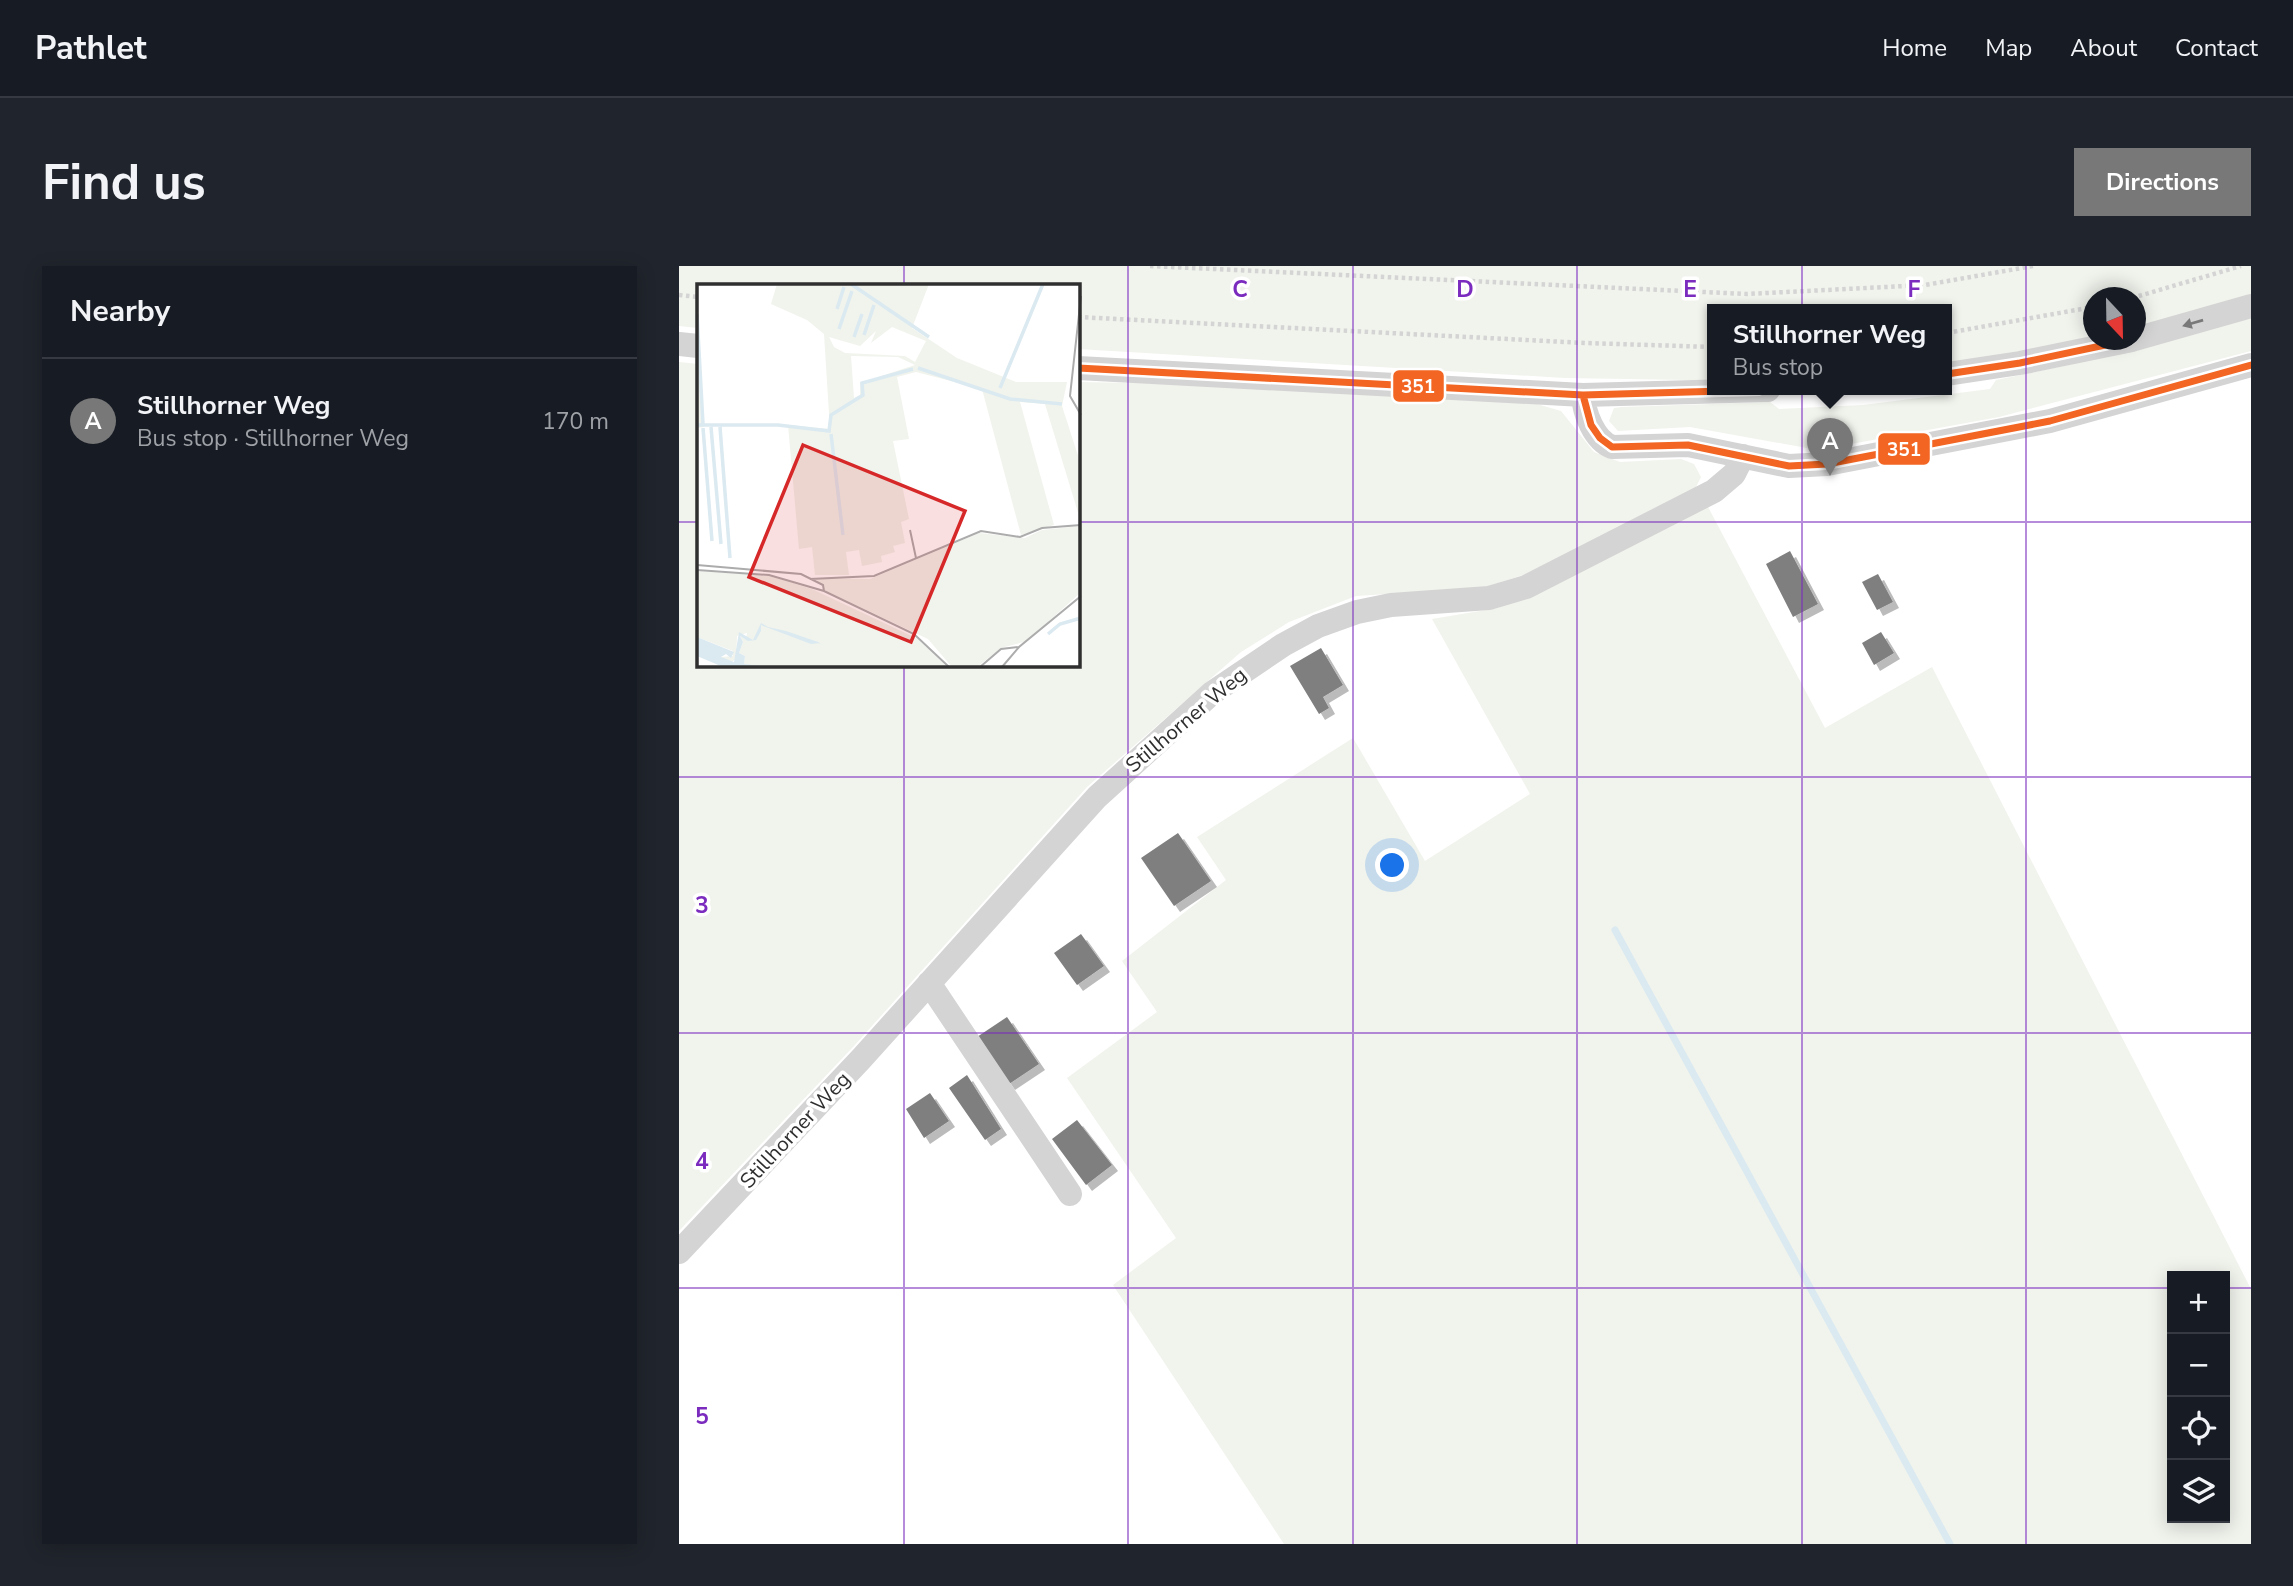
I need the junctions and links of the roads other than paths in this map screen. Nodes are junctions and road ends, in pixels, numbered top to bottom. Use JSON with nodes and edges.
{"nodes":[{"id":1,"x":2251,"y":306,"type":"edge"},
{"id":2,"x":2146,"y":336,"type":"edge"},
{"id":3,"x":679,"y":344,"type":"edge"},
{"id":4,"x":697,"y":346,"type":"edge"},
{"id":5,"x":2083,"y":350,"type":"edge"},
{"id":6,"x":2251,"y":365,"type":"edge"},
{"id":7,"x":1080,"y":368,"type":"edge"},
{"id":8,"x":1952,"y":373,"type":"edge"},
{"id":9,"x":1707,"y":392,"type":"edge"},
{"id":10,"x":1583,"y":395,"type":"junction"},
{"id":11,"x":1743,"y":456,"type":"junction"},
{"id":12,"x":929,"y":983,"type":"junction"},
{"id":13,"x":1070,"y":1194,"type":"dead end"},
{"id":14,"x":679,"y":1252,"type":"edge"}],
"edges":[{"from":1,"to":2,"type":"street","one_way":true},
{"from":3,"to":4,"type":"street"},
{"from":5,"to":8,"type":"street"},
{"from":6,"to":11,"type":"street"},
{"from":7,"to":10,"type":"street"},
{"from":9,"to":10,"type":"street"},
{"from":10,"to":11,"type":"street"},
{"from":11,"to":12,"type":"street","name":"Stillhorner Weg"},
{"from":12,"to":13,"type":"street"},
{"from":12,"to":14,"type":"street","name":"Stillhorner Weg"}]}
